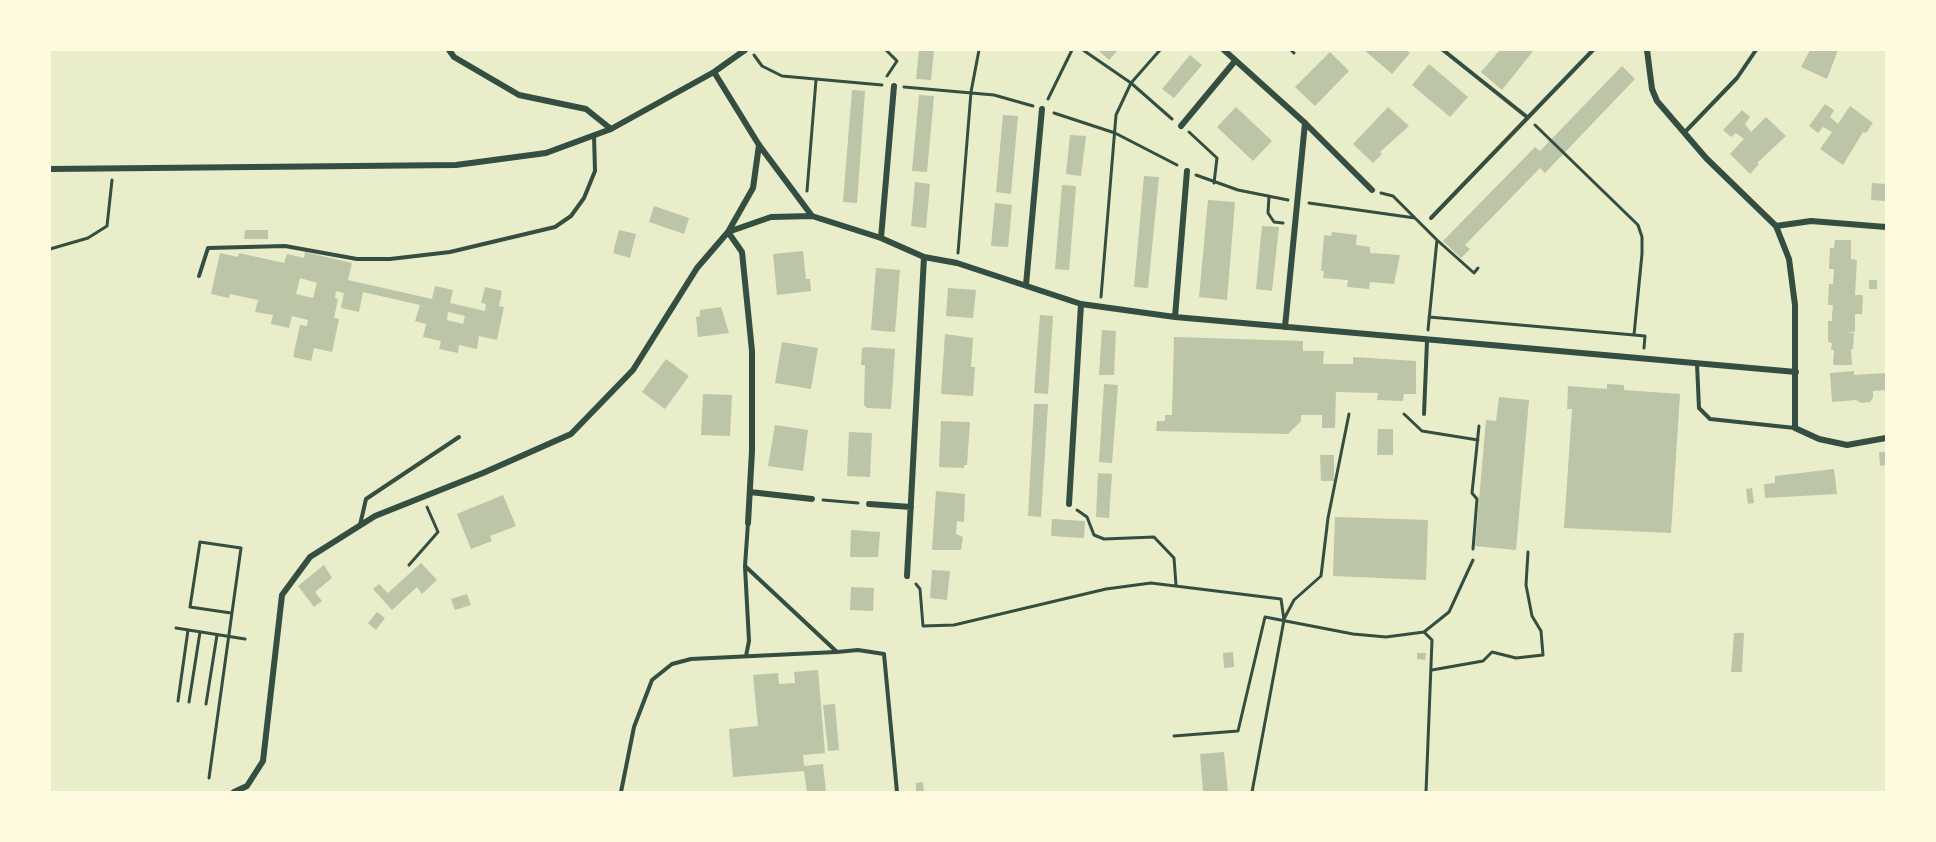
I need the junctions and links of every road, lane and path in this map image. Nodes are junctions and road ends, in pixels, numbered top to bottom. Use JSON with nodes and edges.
{"nodes":[{"id":1,"x":449,"y":50,"type":"edge"},
{"id":2,"x":746,"y":50,"type":"edge"},
{"id":3,"x":886,"y":50,"type":"edge"},
{"id":4,"x":979,"y":50,"type":"edge"},
{"id":5,"x":1072,"y":50,"type":"edge"},
{"id":6,"x":1083,"y":50,"type":"edge"},
{"id":7,"x":1160,"y":50,"type":"edge"},
{"id":8,"x":1224,"y":50,"type":"edge"},
{"id":9,"x":1443,"y":50,"type":"edge"},
{"id":10,"x":1593,"y":50,"type":"edge"},
{"id":11,"x":1647,"y":50,"type":"edge"},
{"id":12,"x":1756,"y":50,"type":"edge"},
{"id":13,"x":758,"y":60,"type":"dead end"},
{"id":14,"x":1235,"y":61,"type":"junction"},
{"id":15,"x":714,"y":72,"type":"junction"},
{"id":16,"x":816,"y":80,"type":"junction"},
{"id":17,"x":1131,"y":83,"type":"junction"},
{"id":18,"x":880,"y":85,"type":"junction"},
{"id":19,"x":894,"y":86,"type":"junction"},
{"id":20,"x":971,"y":92,"type":"junction"},
{"id":21,"x":1042,"y":109,"type":"junction"},
{"id":22,"x":1527,"y":117,"type":"junction"},
{"id":23,"x":1305,"y":123,"type":"junction"},
{"id":24,"x":1181,"y":126,"type":"junction"},
{"id":25,"x":611,"y":129,"type":"junction"},
{"id":26,"x":1684,"y":133,"type":"junction"},
{"id":27,"x":1115,"y":134,"type":"junction"},
{"id":28,"x":594,"y":135,"type":"junction"},
{"id":29,"x":759,"y":146,"type":"junction"},
{"id":30,"x":115,"y":168,"type":"junction"},
{"id":31,"x":50,"y":169,"type":"edge"},
{"id":32,"x":1187,"y":171,"type":"junction"},
{"id":33,"x":1214,"y":183,"type":"junction"},
{"id":34,"x":1372,"y":190,"type":"joint"},
{"id":35,"x":1269,"y":196,"type":"junction"},
{"id":36,"x":1295,"y":201,"type":"dead end"},
{"id":37,"x":1304,"y":202,"type":"dead end"},
{"id":38,"x":806,"y":207,"type":"junction"},
{"id":39,"x":812,"y":216,"type":"junction"},
{"id":40,"x":1414,"y":218,"type":"junction"},
{"id":41,"x":1431,"y":218,"type":"dead end"},
{"id":42,"x":1294,"y":224,"type":"junction"},
{"id":43,"x":1776,"y":226,"type":"junction"},
{"id":44,"x":1887,"y":227,"type":"edge"},
{"id":45,"x":728,"y":232,"type":"junction"},
{"id":46,"x":881,"y":238,"type":"junction"},
{"id":47,"x":1437,"y":240,"type":"junction"},
{"id":48,"x":50,"y":249,"type":"edge"},
{"id":49,"x":924,"y":256,"type":"junction"},
{"id":50,"x":957,"y":263,"type":"junction"},
{"id":51,"x":1478,"y":268,"type":"dead end"},
{"id":52,"x":199,"y":276,"type":"dead end"},
{"id":53,"x":1026,"y":285,"type":"junction"},
{"id":54,"x":1081,"y":304,"type":"junction"},
{"id":55,"x":1100,"y":308,"type":"junction"},
{"id":56,"x":1175,"y":317,"type":"junction"},
{"id":57,"x":1429,"y":317,"type":"junction"},
{"id":58,"x":1285,"y":327,"type":"junction"},
{"id":59,"x":1634,"y":335,"type":"junction"},
{"id":60,"x":1427,"y":341,"type":"junction"},
{"id":61,"x":1643,"y":359,"type":"junction"},
{"id":62,"x":1697,"y":364,"type":"junction"},
{"id":63,"x":1796,"y":372,"type":"junction"},
{"id":64,"x":1349,"y":414,"type":"dead end"},
{"id":65,"x":1404,"y":414,"type":"dead end"},
{"id":66,"x":1424,"y":414,"type":"dead end"},
{"id":67,"x":1479,"y":426,"type":"dead end"},
{"id":68,"x":1795,"y":428,"type":"junction"},
{"id":69,"x":459,"y":437,"type":"dead end"},
{"id":70,"x":1887,"y":438,"type":"edge"},
{"id":71,"x":1478,"y":440,"type":"junction"},
{"id":72,"x":750,"y":492,"type":"junction"},
{"id":73,"x":423,"y":497,"type":"junction"},
{"id":74,"x":812,"y":499,"type":"joint"},
{"id":75,"x":869,"y":504,"type":"joint"},
{"id":76,"x":1069,"y":504,"type":"joint"},
{"id":77,"x":911,"y":507,"type":"junction"},
{"id":78,"x":748,"y":523,"type":"joint"},
{"id":79,"x":360,"y":526,"type":"junction"},
{"id":80,"x":1473,"y":549,"type":"dead end"},
{"id":81,"x":1528,"y":552,"type":"dead end"},
{"id":82,"x":1473,"y":560,"type":"dead end"},
{"id":83,"x":409,"y":565,"type":"dead end"},
{"id":84,"x":744,"y":566,"type":"junction"},
{"id":85,"x":908,"y":576,"type":"dead end"},
{"id":86,"x":1176,"y":585,"type":"junction"},
{"id":87,"x":920,"y":589,"type":"dead end"},
{"id":88,"x":231,"y":613,"type":"junction"},
{"id":89,"x":1284,"y":620,"type":"junction"},
{"id":90,"x":176,"y":628,"type":"dead end"},
{"id":91,"x":188,"y":630,"type":"junction"},
{"id":92,"x":200,"y":632,"type":"junction"},
{"id":93,"x":1424,"y":632,"type":"junction"},
{"id":94,"x":217,"y":635,"type":"junction"},
{"id":95,"x":228,"y":637,"type":"junction"},
{"id":96,"x":245,"y":639,"type":"dead end"},
{"id":97,"x":837,"y":652,"type":"junction"},
{"id":98,"x":746,"y":656,"type":"junction"},
{"id":99,"x":1432,"y":670,"type":"junction"},
{"id":100,"x":178,"y":701,"type":"dead end"},
{"id":101,"x":189,"y":702,"type":"dead end"},
{"id":102,"x":206,"y":704,"type":"dead end"},
{"id":103,"x":1174,"y":736,"type":"dead end"},
{"id":104,"x":209,"y":778,"type":"dead end"},
{"id":105,"x":234,"y":792,"type":"edge"},
{"id":106,"x":621,"y":792,"type":"edge"},
{"id":107,"x":897,"y":792,"type":"edge"},
{"id":108,"x":1252,"y":792,"type":"edge"},
{"id":109,"x":1426,"y":792,"type":"edge"}],
"edges":[{"from":1,"to":25,"type":"street"},
{"from":2,"to":15,"type":"street"},
{"from":3,"to":18,"type":"path"},
{"from":4,"to":20,"type":"path"},
{"from":5,"to":21,"type":"path"},
{"from":6,"to":17,"type":"path"},
{"from":7,"to":17,"type":"path"},
{"from":8,"to":14,"type":"street"},
{"from":9,"to":22,"type":"lane"},
{"from":10,"to":22,"type":"lane"},
{"from":11,"to":26,"type":"street"},
{"from":12,"to":26,"type":"lane"},
{"from":13,"to":16,"type":"path"},
{"from":14,"to":23,"type":"street"},
{"from":14,"to":24,"type":"street"},
{"from":15,"to":25,"type":"street"},
{"from":15,"to":29,"type":"street"},
{"from":16,"to":18,"type":"path"},
{"from":16,"to":38,"type":"path"},
{"from":17,"to":24,"type":"path"},
{"from":17,"to":27,"type":"path"},
{"from":18,"to":19,"type":"path"},
{"from":19,"to":20,"type":"path"},
{"from":19,"to":46,"type":"street"},
{"from":20,"to":21,"type":"path"},
{"from":20,"to":50,"type":"path"},
{"from":21,"to":27,"type":"path"},
{"from":21,"to":53,"type":"street"},
{"from":22,"to":41,"type":"lane"},
{"from":22,"to":59,"type":"path"},
{"from":23,"to":34,"type":"street"},
{"from":23,"to":42,"type":"street"},
{"from":24,"to":33,"type":"path"},
{"from":25,"to":28,"type":"street"},
{"from":26,"to":43,"type":"street"},
{"from":27,"to":32,"type":"path"},
{"from":27,"to":55,"type":"path"},
{"from":28,"to":30,"type":"street"},
{"from":28,"to":52,"type":"lane"},
{"from":29,"to":38,"type":"street"},
{"from":29,"to":45,"type":"street"},
{"from":30,"to":31,"type":"street"},
{"from":30,"to":48,"type":"path"},
{"from":32,"to":33,"type":"path"},
{"from":32,"to":56,"type":"street"},
{"from":33,"to":35,"type":"path"},
{"from":34,"to":40,"type":"path"},
{"from":35,"to":36,"type":"path"},
{"from":35,"to":42,"type":"path"},
{"from":37,"to":40,"type":"path"},
{"from":38,"to":39,"type":"street"},
{"from":39,"to":45,"type":"street"},
{"from":39,"to":46,"type":"street"},
{"from":40,"to":47,"type":"path"},
{"from":42,"to":58,"type":"street"},
{"from":43,"to":44,"type":"street"},
{"from":43,"to":63,"type":"street"},
{"from":45,"to":72,"type":"street"},
{"from":45,"to":73,"type":"street"},
{"from":46,"to":49,"type":"street"},
{"from":47,"to":51,"type":"path"},
{"from":47,"to":57,"type":"path"},
{"from":49,"to":50,"type":"street"},
{"from":49,"to":77,"type":"street"},
{"from":50,"to":53,"type":"street"},
{"from":53,"to":54,"type":"street"},
{"from":54,"to":55,"type":"street"},
{"from":54,"to":76,"type":"street"},
{"from":55,"to":56,"type":"street"},
{"from":56,"to":58,"type":"street"},
{"from":57,"to":59,"type":"path"},
{"from":57,"to":60,"type":"path"},
{"from":58,"to":60,"type":"street"},
{"from":59,"to":61,"type":"path"},
{"from":60,"to":61,"type":"street"},
{"from":60,"to":66,"type":"lane"},
{"from":61,"to":62,"type":"street"},
{"from":62,"to":63,"type":"street"},
{"from":62,"to":68,"type":"lane"},
{"from":63,"to":68,"type":"street"},
{"from":64,"to":89,"type":"path"},
{"from":65,"to":71,"type":"path"},
{"from":67,"to":71,"type":"path"},
{"from":68,"to":70,"type":"street"},
{"from":69,"to":79,"type":"lane"},
{"from":71,"to":80,"type":"path"},
{"from":72,"to":74,"type":"street"},
{"from":72,"to":78,"type":"street"},
{"from":73,"to":79,"type":"street"},
{"from":73,"to":83,"type":"path"},
{"from":74,"to":75,"type":"path"},
{"from":75,"to":77,"type":"street"},
{"from":76,"to":86,"type":"path"},
{"from":77,"to":85,"type":"street"},
{"from":78,"to":84,"type":"lane"},
{"from":79,"to":105,"type":"street"},
{"from":81,"to":99,"type":"path"},
{"from":82,"to":93,"type":"path"},
{"from":84,"to":97,"type":"lane"},
{"from":84,"to":98,"type":"lane"},
{"from":86,"to":87,"type":"path"},
{"from":86,"to":89,"type":"path"},
{"from":88,"to":88,"type":"path"},
{"from":88,"to":95,"type":"path"},
{"from":89,"to":93,"type":"path"},
{"from":89,"to":103,"type":"path"},
{"from":89,"to":108,"type":"path"},
{"from":90,"to":91,"type":"path"},
{"from":91,"to":92,"type":"path"},
{"from":91,"to":100,"type":"path"},
{"from":92,"to":94,"type":"path"},
{"from":92,"to":101,"type":"path"},
{"from":93,"to":99,"type":"path"},
{"from":94,"to":95,"type":"path"},
{"from":94,"to":102,"type":"path"},
{"from":95,"to":96,"type":"path"},
{"from":95,"to":104,"type":"path"},
{"from":97,"to":98,"type":"lane"},
{"from":97,"to":107,"type":"lane"},
{"from":98,"to":106,"type":"lane"},
{"from":99,"to":109,"type":"path"}]}
